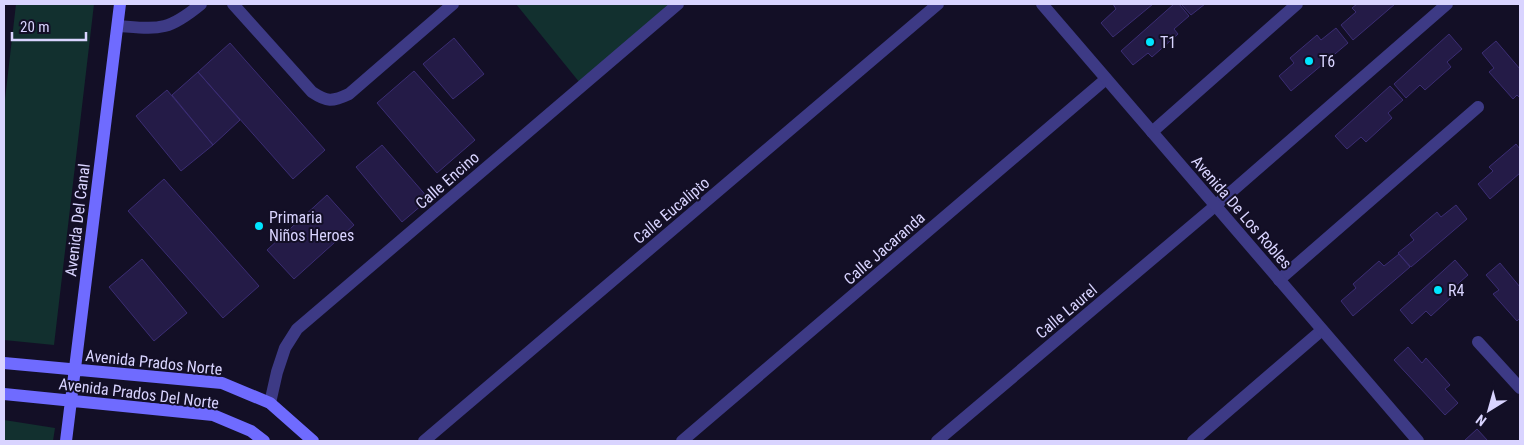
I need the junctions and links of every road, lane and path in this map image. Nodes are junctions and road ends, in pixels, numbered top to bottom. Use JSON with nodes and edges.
{"nodes":[{"id":1,"x":120,"y":4,"type":"edge"},
{"id":2,"x":201,"y":4,"type":"edge"},
{"id":3,"x":233,"y":4,"type":"edge"},
{"id":4,"x":453,"y":4,"type":"edge"},
{"id":5,"x":678,"y":4,"type":"edge"},
{"id":6,"x":938,"y":4,"type":"edge"},
{"id":7,"x":1042,"y":4,"type":"edge"},
{"id":8,"x":1297,"y":4,"type":"edge"},
{"id":9,"x":1447,"y":4,"type":"edge"},
{"id":10,"x":118,"y":26,"type":"junction"},
{"id":11,"x":1106,"y":79,"type":"junction"},
{"id":12,"x":1478,"y":107,"type":"dead end"},
{"id":13,"x":1152,"y":132,"type":"junction"},
{"id":14,"x":1215,"y":206,"type":"junction"},
{"id":15,"x":1279,"y":280,"type":"junction"},
{"id":16,"x":1322,"y":330,"type":"junction"},
{"id":17,"x":1478,"y":342,"type":"dead end"},
{"id":18,"x":4,"y":363,"type":"edge"},
{"id":19,"x":74,"y":370,"type":"junction"},
{"id":20,"x":1520,"y":388,"type":"edge"},
{"id":21,"x":4,"y":394,"type":"edge"},
{"id":22,"x":71,"y":400,"type":"junction"},
{"id":23,"x":270,"y":403,"type":"junction"},
{"id":24,"x":66,"y":441,"type":"edge"},
{"id":25,"x":264,"y":441,"type":"edge"},
{"id":26,"x":313,"y":441,"type":"edge"},
{"id":27,"x":424,"y":441,"type":"edge"},
{"id":28,"x":682,"y":441,"type":"edge"},
{"id":29,"x":937,"y":441,"type":"edge"},
{"id":30,"x":1193,"y":441,"type":"edge"},
{"id":31,"x":1418,"y":441,"type":"edge"}],
"edges":[{"from":1,"to":10,"type":"main road","name":"Avenida Del Canal"},
{"from":2,"to":10,"type":"street"},
{"from":3,"to":4,"type":"street"},
{"from":5,"to":23,"type":"street","name":"Calle Encino"},
{"from":6,"to":27,"type":"street","name":"Calle Eucalipto"},
{"from":7,"to":11,"type":"street","name":"Avenida De Los Robles"},
{"from":8,"to":13,"type":"street"},
{"from":9,"to":14,"type":"street","name":"Calle Laurel"},
{"from":10,"to":19,"type":"main road","name":"Avenida Del Canal"},
{"from":11,"to":13,"type":"street","name":"Avenida De Los Robles"},
{"from":11,"to":28,"type":"street","name":"Calle Jacaranda"},
{"from":12,"to":15,"type":"street"},
{"from":13,"to":14,"type":"street","name":"Avenida De Los Robles"},
{"from":14,"to":15,"type":"street","name":"Avenida De Los Robles"},
{"from":14,"to":29,"type":"street","name":"Calle Laurel"},
{"from":15,"to":16,"type":"street","name":"Avenida De Los Robles"},
{"from":16,"to":30,"type":"street"},
{"from":16,"to":31,"type":"street","name":"Avenida De Los Robles"},
{"from":17,"to":20,"type":"street"},
{"from":18,"to":19,"type":"main road","name":"Avenida Prados Norte"},
{"from":19,"to":22,"type":"main road","name":"Avenida Del Canal"},
{"from":19,"to":23,"type":"main road","name":"Avenida Prados Norte"},
{"from":21,"to":22,"type":"main road","name":"Avenida Prados Del Norte"},
{"from":22,"to":24,"type":"main road","name":"Avenida Del Canal"},
{"from":22,"to":25,"type":"main road","name":"Avenida Prados Del Norte"},
{"from":23,"to":26,"type":"main road","name":"Avenida Prados Norte"}]}
